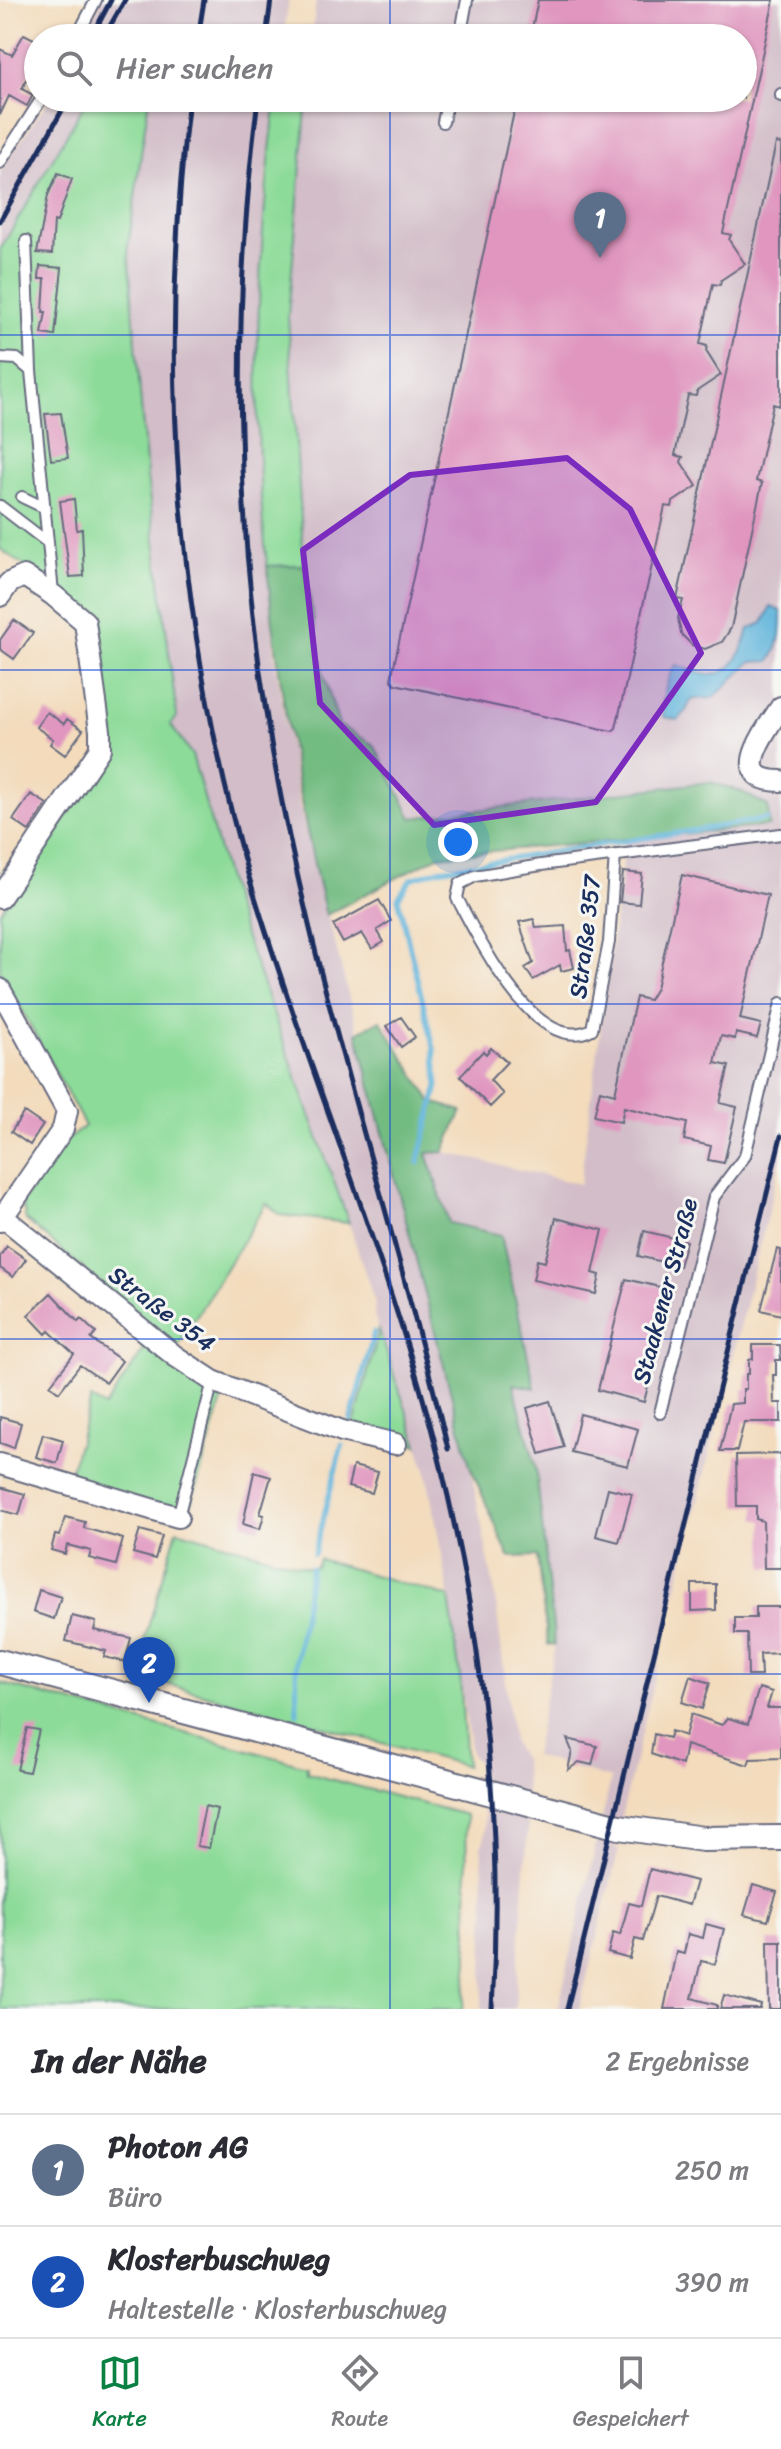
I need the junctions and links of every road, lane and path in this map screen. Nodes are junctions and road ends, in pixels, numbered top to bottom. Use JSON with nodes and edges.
{"nodes":[{"id":1,"x":96,"y":0,"type":"edge"},
{"id":2,"x":467,"y":0,"type":"edge"},
{"id":3,"x":83,"y":24,"type":"edge"},
{"id":4,"x":463,"y":24,"type":"edge"},
{"id":5,"x":33,"y":112,"type":"edge"},
{"id":6,"x":445,"y":112,"type":"edge"},
{"id":7,"x":443,"y":122,"type":"dead end"},
{"id":8,"x":0,"y":163,"type":"edge"},
{"id":9,"x":26,"y":241,"type":"dead end"},
{"id":10,"x":30,"y":346,"type":"junction"},
{"id":11,"x":0,"y":358,"type":"edge"},
{"id":12,"x":17,"y":359,"type":"junction"},
{"id":13,"x":31,"y":371,"type":"junction"},
{"id":14,"x":22,"y":497,"type":"dead end"},
{"id":15,"x":0,"y":506,"type":"edge"},
{"id":16,"x":43,"y":507,"type":"junction"},
{"id":17,"x":47,"y":542,"type":"junction"},
{"id":18,"x":53,"y":595,"type":"junction"},
{"id":19,"x":0,"y":596,"type":"edge"},
{"id":20,"x":781,"y":707,"type":"edge"},
{"id":21,"x":781,"y":781,"type":"edge"},
{"id":22,"x":781,"y":834,"type":"edge"},
{"id":23,"x":615,"y":855,"type":"junction"},
{"id":24,"x":0,"y":898,"type":"edge"},
{"id":25,"x":0,"y":989,"type":"edge"},
{"id":26,"x":781,"y":1003,"type":"edge"},
{"id":27,"x":2,"y":1219,"type":"edge"},
{"id":28,"x":213,"y":1381,"type":"junction"},
{"id":29,"x":660,"y":1413,"type":"dead end"},
{"id":30,"x":396,"y":1444,"type":"dead end"},
{"id":31,"x":0,"y":1464,"type":"edge"},
{"id":32,"x":178,"y":1517,"type":"joint"},
{"id":33,"x":0,"y":1662,"type":"edge"},
{"id":34,"x":781,"y":1838,"type":"edge"}],
"edges":[{"from":1,"to":3,"type":"lane"},
{"from":2,"to":4,"type":"lane"},
{"from":5,"to":8,"type":"lane"},
{"from":6,"to":7,"type":"lane"},
{"from":9,"to":10,"type":"lane"},
{"from":10,"to":12,"type":"lane"},
{"from":10,"to":13,"type":"lane"},
{"from":11,"to":12,"type":"lane"},
{"from":12,"to":13,"type":"lane"},
{"from":13,"to":16,"type":"lane"},
{"from":14,"to":16,"type":"lane"},
{"from":15,"to":17,"type":"lane"},
{"from":16,"to":17,"type":"lane"},
{"from":17,"to":18,"type":"lane"},
{"from":18,"to":19,"type":"street"},
{"from":18,"to":24,"type":"street"},
{"from":20,"to":21,"type":"street"},
{"from":22,"to":23,"type":"lane","name":"Straße 357"},
{"from":23,"to":23,"type":"lane","name":"Straße 357"},
{"from":25,"to":27,"type":"street"},
{"from":26,"to":29,"type":"lane","name":"Staakener Straße"},
{"from":27,"to":28,"type":"street","name":"Straße 354"},
{"from":28,"to":30,"type":"street","name":"Straße 354"},
{"from":28,"to":32,"type":"lane"},
{"from":31,"to":32,"type":"street"},
{"from":33,"to":34,"type":"street"}]}
